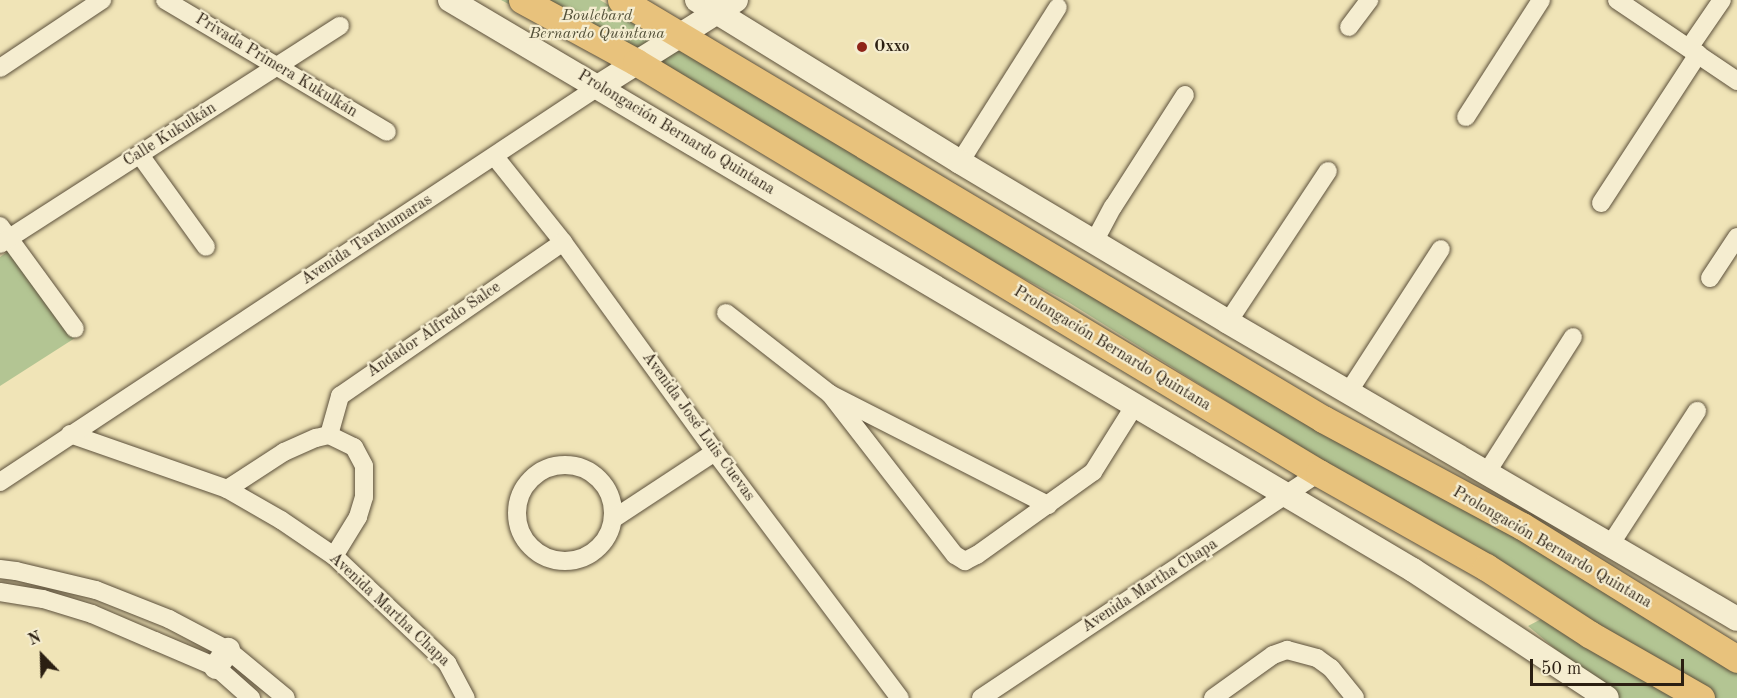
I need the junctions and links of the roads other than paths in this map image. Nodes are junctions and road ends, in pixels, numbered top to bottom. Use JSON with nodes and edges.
{"nodes":[{"id":1,"x":102,"y":0,"type":"edge"},
{"id":2,"x":165,"y":0,"type":"edge"},
{"id":3,"x":450,"y":0,"type":"edge"},
{"id":4,"x":522,"y":0,"type":"edge"},
{"id":5,"x":621,"y":0,"type":"edge"},
{"id":6,"x":1369,"y":0,"type":"edge"},
{"id":7,"x":1541,"y":0,"type":"edge"},
{"id":8,"x":1617,"y":0,"type":"edge"},
{"id":9,"x":1722,"y":0,"type":"edge"},
{"id":10,"x":717,"y":4,"type":"edge"},
{"id":11,"x":1058,"y":7,"type":"dead end"},
{"id":12,"x":340,"y":26,"type":"dead end"},
{"id":13,"x":1349,"y":27,"type":"dead end"},
{"id":14,"x":679,"y":34,"type":"junction"},
{"id":15,"x":1694,"y":51,"type":"junction"},
{"id":16,"x":636,"y":62,"type":"junction"},
{"id":17,"x":0,"y":68,"type":"edge"},
{"id":18,"x":276,"y":68,"type":"junction"},
{"id":19,"x":1737,"y":81,"type":"edge"},
{"id":20,"x":598,"y":87,"type":"junction"},
{"id":21,"x":1185,"y":94,"type":"dead end"},
{"id":22,"x":1466,"y":117,"type":"dead end"},
{"id":23,"x":387,"y":132,"type":"dead end"},
{"id":24,"x":140,"y":155,"type":"junction"},
{"id":25,"x":495,"y":156,"type":"junction"},
{"id":26,"x":960,"y":162,"type":"junction"},
{"id":27,"x":1328,"y":171,"type":"dead end"},
{"id":28,"x":1601,"y":203,"type":"dead end"},
{"id":29,"x":3,"y":236,"type":"edge"},
{"id":30,"x":1737,"y":237,"type":"edge"},
{"id":31,"x":563,"y":242,"type":"junction"},
{"id":32,"x":1094,"y":242,"type":"junction"},
{"id":33,"x":206,"y":247,"type":"dead end"},
{"id":34,"x":1441,"y":249,"type":"dead end"},
{"id":35,"x":1710,"y":278,"type":"dead end"},
{"id":36,"x":726,"y":313,"type":"dead end"},
{"id":37,"x":1228,"y":322,"type":"junction"},
{"id":38,"x":75,"y":329,"type":"dead end"},
{"id":39,"x":1573,"y":337,"type":"dead end"},
{"id":40,"x":1349,"y":391,"type":"junction"},
{"id":41,"x":830,"y":394,"type":"junction"},
{"id":42,"x":1135,"y":405,"type":"junction"},
{"id":43,"x":1697,"y":411,"type":"dead end"},
{"id":44,"x":70,"y":434,"type":"junction"},
{"id":45,"x":329,"y":435,"type":"junction"},
{"id":46,"x":715,"y":452,"type":"junction"},
{"id":47,"x":1486,"y":472,"type":"junction"},
{"id":48,"x":1318,"y":473,"type":"junction"},
{"id":49,"x":0,"y":482,"type":"edge"},
{"id":50,"x":227,"y":489,"type":"junction"},
{"id":51,"x":1288,"y":495,"type":"junction"},
{"id":52,"x":1048,"y":505,"type":"junction"},
{"id":53,"x":613,"y":519,"type":"junction"},
{"id":54,"x":1610,"y":544,"type":"junction"},
{"id":55,"x":334,"y":556,"type":"junction"},
{"id":56,"x":0,"y":569,"type":"edge"},
{"id":57,"x":0,"y":592,"type":"edge"},
{"id":58,"x":1737,"y":619,"type":"edge"},
{"id":59,"x":222,"y":658,"type":"junction"},
{"id":60,"x":1737,"y":659,"type":"edge"},
{"id":61,"x":251,"y":698,"type":"edge"},
{"id":62,"x":286,"y":698,"type":"edge"},
{"id":63,"x":466,"y":698,"type":"edge"},
{"id":64,"x":900,"y":698,"type":"edge"},
{"id":65,"x":981,"y":698,"type":"edge"},
{"id":66,"x":1213,"y":698,"type":"edge"},
{"id":67,"x":1354,"y":698,"type":"edge"},
{"id":68,"x":1607,"y":698,"type":"edge"},
{"id":69,"x":1701,"y":698,"type":"edge"}],
"edges":[{"from":1,"to":17,"type":"street"},
{"from":2,"to":18,"type":"street","name":"Privada Primera Kukulkán"},
{"from":3,"to":20,"type":"street","name":"Prolongación Bernardo Quintana"},
{"from":4,"to":16,"type":"main road","name":"Prolongación Bernardo Quintana"},
{"from":5,"to":14,"type":"main road","name":"Prolongación Bernardo Quintana"},
{"from":6,"to":13,"type":"street"},
{"from":7,"to":22,"type":"street"},
{"from":8,"to":15,"type":"street"},
{"from":9,"to":15,"type":"street"},
{"from":10,"to":14,"type":"street","name":"Avenida Tarahumaras"},
{"from":10,"to":26,"type":"street","name":"Prolongación Bernardo Quintana"},
{"from":11,"to":26,"type":"street"},
{"from":12,"to":18,"type":"street","name":"Calle Kukulkán"},
{"from":14,"to":16,"type":"street","name":"Avenida Tarahumaras"},
{"from":14,"to":60,"type":"main road","name":"Prolongación Bernardo Quintana"},
{"from":15,"to":19,"type":"street"},
{"from":15,"to":28,"type":"street"},
{"from":16,"to":20,"type":"street","name":"Avenida Tarahumaras"},
{"from":16,"to":48,"type":"main road","name":"Prolongación Bernardo Quintana"},
{"from":18,"to":23,"type":"street","name":"Privada Primera Kukulkán"},
{"from":18,"to":24,"type":"street","name":"Calle Kukulkán"},
{"from":20,"to":25,"type":"street","name":"Avenida Tarahumaras"},
{"from":20,"to":42,"type":"street","name":"Prolongación Bernardo Quintana"},
{"from":21,"to":32,"type":"street"},
{"from":24,"to":29,"type":"street","name":"Calle Kukulkán"},
{"from":24,"to":33,"type":"street"},
{"from":25,"to":31,"type":"street","name":"Avenida José Luis Cuevas"},
{"from":25,"to":44,"type":"street","name":"Avenida Tarahumaras"},
{"from":26,"to":32,"type":"street","name":"Prolongación Bernardo Quintana"},
{"from":27,"to":37,"type":"street"},
{"from":29,"to":38,"type":"street"},
{"from":30,"to":35,"type":"street"},
{"from":31,"to":45,"type":"street","name":"Andador Alfredo Salce"},
{"from":31,"to":46,"type":"street","name":"Avenida José Luis Cuevas"},
{"from":32,"to":37,"type":"street","name":"Prolongación Bernardo Quintana"},
{"from":34,"to":40,"type":"street"},
{"from":36,"to":41,"type":"street"},
{"from":37,"to":40,"type":"street","name":"Prolongación Bernardo Quintana"},
{"from":39,"to":47,"type":"street"},
{"from":40,"to":47,"type":"street","name":"Prolongación Bernardo Quintana"},
{"from":41,"to":52,"type":"street"},
{"from":41,"to":52,"type":"street"},
{"from":42,"to":51,"type":"street","name":"Prolongación Bernardo Quintana"},
{"from":42,"to":52,"type":"street"},
{"from":43,"to":54,"type":"street"},
{"from":44,"to":49,"type":"street","name":"Avenida Tarahumaras"},
{"from":44,"to":50,"type":"street","name":"Avenida Martha Chapa"},
{"from":45,"to":50,"type":"street"},
{"from":45,"to":55,"type":"street"},
{"from":46,"to":53,"type":"street"},
{"from":46,"to":64,"type":"street","name":"Avenida José Luis Cuevas"},
{"from":47,"to":54,"type":"street","name":"Prolongación Bernardo Quintana"},
{"from":48,"to":51,"type":"street","name":"Avenida Martha Chapa"},
{"from":48,"to":69,"type":"main road","name":"Prolongación Bernardo Quintana"},
{"from":50,"to":55,"type":"street","name":"Avenida Martha Chapa"},
{"from":51,"to":65,"type":"street","name":"Avenida Martha Chapa"},
{"from":51,"to":68,"type":"street","name":"Prolongación Bernardo Quintana"},
{"from":53,"to":53,"type":"street"},
{"from":54,"to":58,"type":"street","name":"Prolongación Bernardo Quintana"},
{"from":55,"to":63,"type":"street","name":"Avenida Martha Chapa"},
{"from":56,"to":59,"type":"street"},
{"from":57,"to":59,"type":"street"},
{"from":59,"to":61,"type":"street"},
{"from":59,"to":62,"type":"street"},
{"from":66,"to":67,"type":"street"}]}
